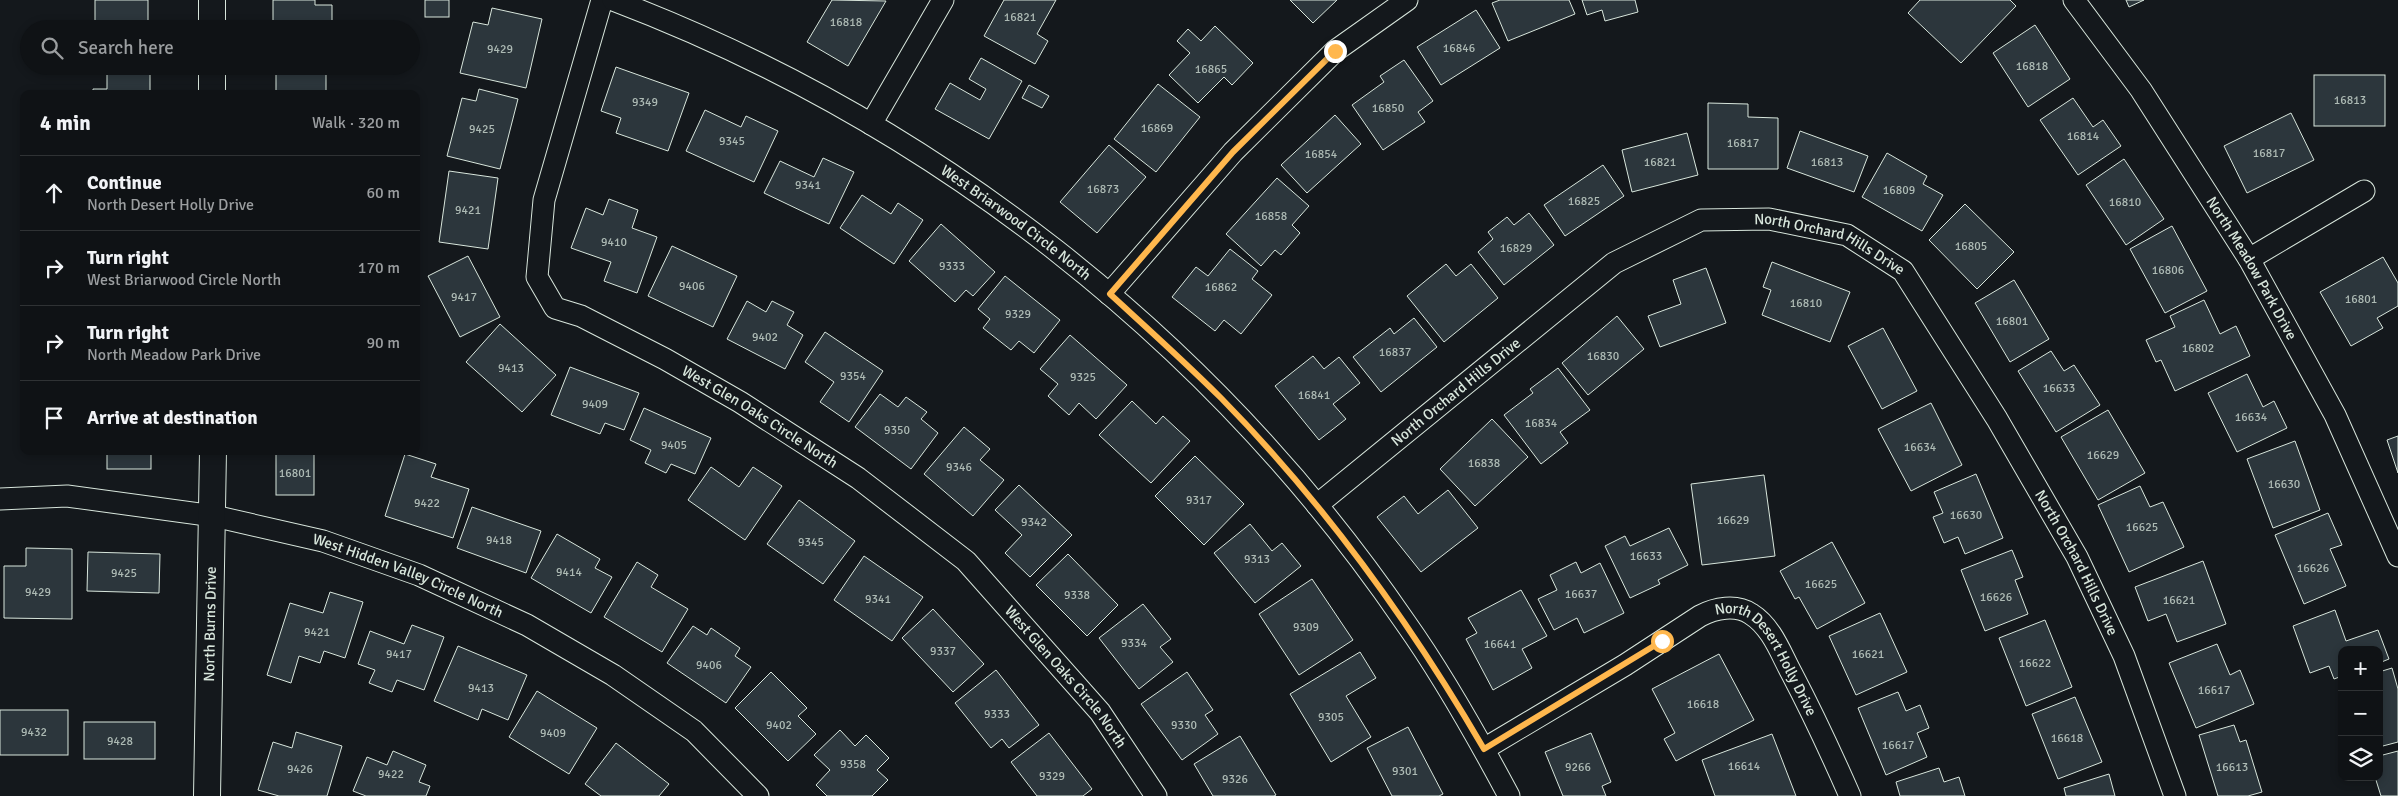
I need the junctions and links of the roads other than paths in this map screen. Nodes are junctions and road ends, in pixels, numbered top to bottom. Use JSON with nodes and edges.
{"nodes":[{"id":1,"x":212,"y":0,"type":"edge"},
{"id":2,"x":602,"y":0,"type":"edge"},
{"id":3,"x":613,"y":0,"type":"edge"},
{"id":4,"x":944,"y":0,"type":"edge"},
{"id":5,"x":1407,"y":0,"type":"edge"},
{"id":6,"x":2074,"y":0,"type":"edge"},
{"id":7,"x":212,"y":20,"type":"edge"},
{"id":8,"x":212,"y":75,"type":"edge"},
{"id":9,"x":212,"y":90,"type":"edge"},
{"id":10,"x":871,"y":124,"type":"junction"},
{"id":11,"x":2364,"y":191,"type":"dead end"},
{"id":12,"x":2249,"y":259,"type":"junction"},
{"id":13,"x":1110,"y":294,"type":"junction"},
{"id":14,"x":213,"y":455,"type":"edge"},
{"id":15,"x":0,"y":499,"type":"edge"},
{"id":16,"x":1316,"y":505,"type":"junction"},
{"id":17,"x":214,"y":516,"type":"junction"},
{"id":18,"x":2394,"y":535,"type":"edge"},
{"id":19,"x":2398,"y":556,"type":"edge"},
{"id":20,"x":1484,"y":749,"type":"junction"},
{"id":21,"x":207,"y":796,"type":"edge"},
{"id":22,"x":758,"y":796,"type":"edge"},
{"id":23,"x":1156,"y":796,"type":"edge"},
{"id":24,"x":1509,"y":796,"type":"edge"},
{"id":25,"x":1850,"y":796,"type":"edge"},
{"id":26,"x":2175,"y":796,"type":"edge"}],
"edges":[{"from":1,"to":7,"type":"street"},
{"from":2,"to":23,"type":"street","name":"West Glen Oaks Circle North"},
{"from":3,"to":10,"type":"street","name":"West Briarwood Circle North"},
{"from":4,"to":10,"type":"street"},
{"from":5,"to":13,"type":"street"},
{"from":6,"to":12,"type":"street","name":"North Meadow Park Drive"},
{"from":8,"to":9,"type":"street"},
{"from":10,"to":13,"type":"street","name":"West Briarwood Circle North"},
{"from":11,"to":12,"type":"street"},
{"from":12,"to":18,"type":"street","name":"North Meadow Park Drive"},
{"from":13,"to":16,"type":"street","name":"West Briarwood Circle North"},
{"from":14,"to":17,"type":"street","name":"North Burns Drive"},
{"from":15,"to":17,"type":"street","name":"West Hidden Valley Circle North"},
{"from":16,"to":20,"type":"street","name":"West Briarwood Circle North"},
{"from":16,"to":26,"type":"street","name":"North Orchard Hills Drive"},
{"from":17,"to":21,"type":"street","name":"North Burns Drive"},
{"from":17,"to":22,"type":"street","name":"West Hidden Valley Circle North"},
{"from":18,"to":19,"type":"street","name":"North Meadow Park Drive"},
{"from":20,"to":24,"type":"street","name":"West Briarwood Circle North"},
{"from":20,"to":25,"type":"street","name":"North Desert Holly Drive"}]}
